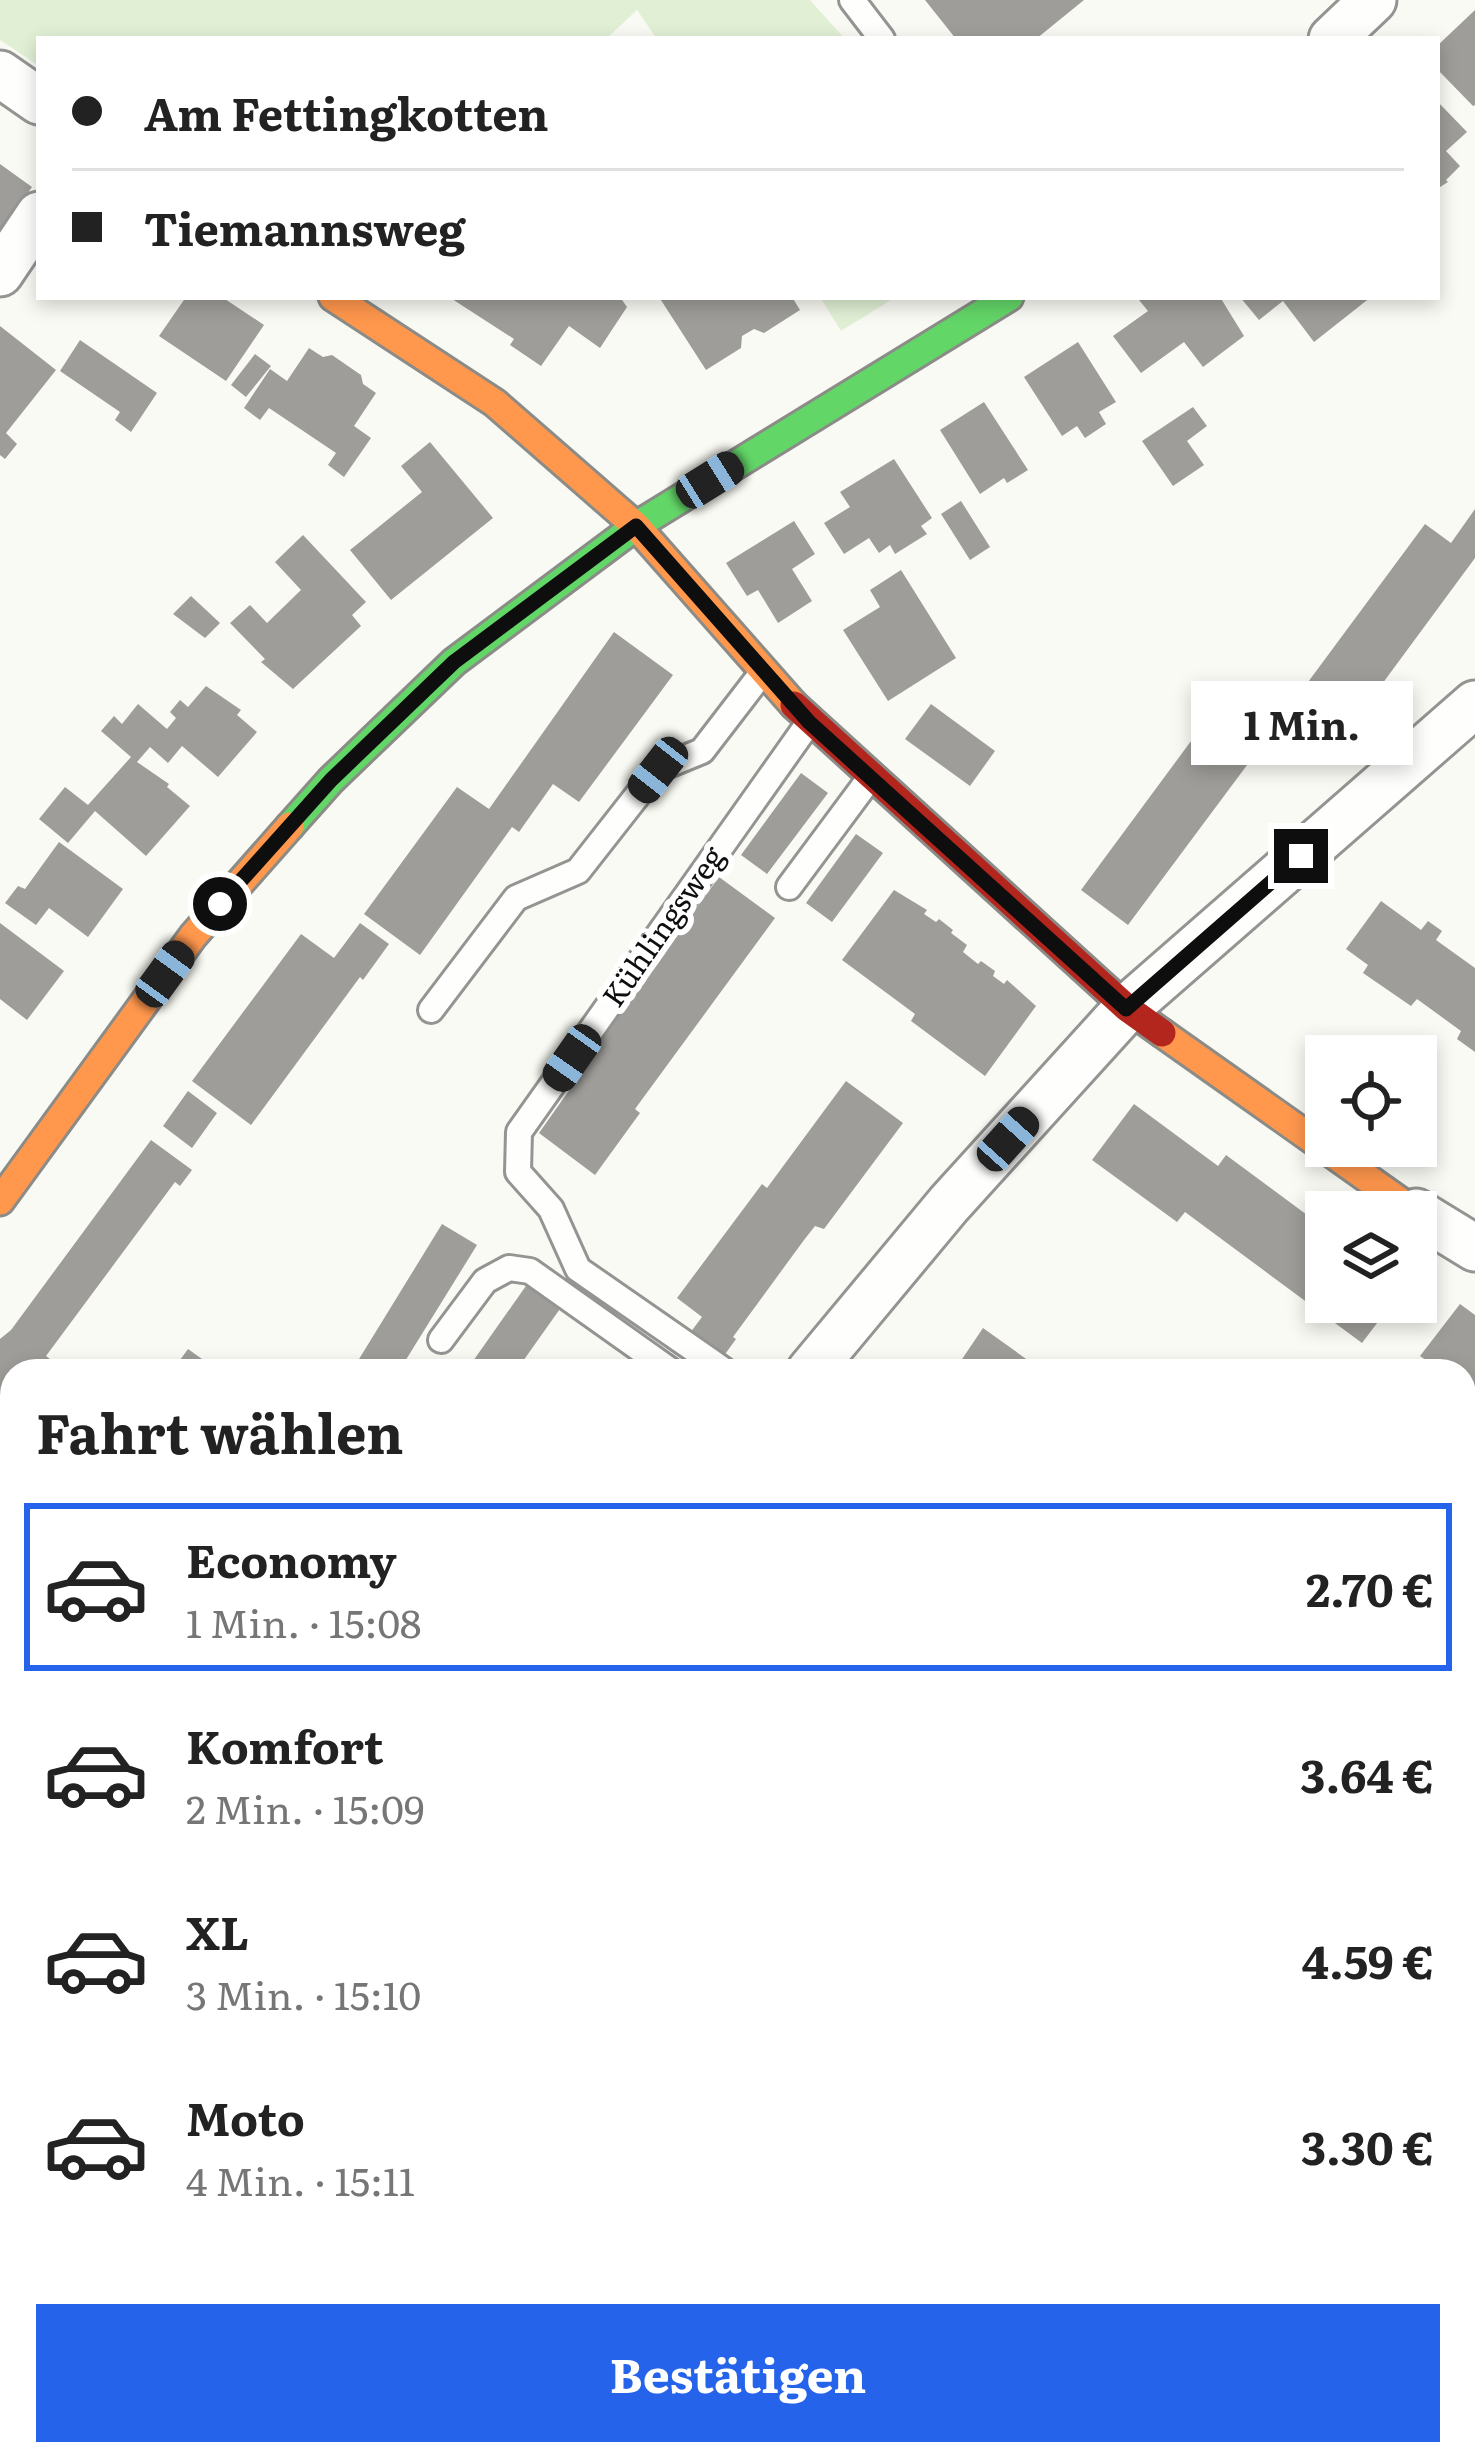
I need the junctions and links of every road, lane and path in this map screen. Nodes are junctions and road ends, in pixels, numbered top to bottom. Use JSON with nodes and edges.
{"nodes":[{"id":1,"x":852,"y":0,"type":"edge"},
{"id":2,"x":1373,"y":0,"type":"edge"},
{"id":3,"x":881,"y":36,"type":"edge"},
{"id":4,"x":1335,"y":36,"type":"edge"},
{"id":5,"x":0,"y":74,"type":"edge"},
{"id":6,"x":36,"y":99,"type":"edge"},
{"id":7,"x":36,"y":219,"type":"edge"},
{"id":8,"x":0,"y":273,"type":"edge"},
{"id":9,"x":338,"y":300,"type":"edge"},
{"id":10,"x":1004,"y":300,"type":"edge"},
{"id":11,"x":636,"y":526,"type":"junction"},
{"id":12,"x":764,"y":670,"type":"junction"},
{"id":13,"x":1475,"y":704,"type":"edge"},
{"id":14,"x":809,"y":722,"type":"junction"},
{"id":15,"x":871,"y":778,"type":"junction"},
{"id":16,"x":789,"y":887,"type":"dead end"},
{"id":17,"x":1126,"y":1009,"type":"junction"},
{"id":18,"x":431,"y":1010,"type":"dead end"},
{"id":19,"x":1386,"y":1191,"type":"edge"},
{"id":20,"x":0,"y":1201,"type":"edge"},
{"id":21,"x":1437,"y":1220,"type":"edge"},
{"id":22,"x":1469,"y":1232,"type":"edge"},
{"id":23,"x":441,"y":1340,"type":"dead end"},
{"id":24,"x":654,"y":1359,"type":"edge"},
{"id":25,"x":708,"y":1359,"type":"edge"},
{"id":26,"x":820,"y":1359,"type":"edge"}],
"edges":[{"from":1,"to":3,"type":"lane"},
{"from":2,"to":4,"type":"street"},
{"from":5,"to":6,"type":"street"},
{"from":7,"to":8,"type":"street"},
{"from":9,"to":11,"type":"street"},
{"from":10,"to":11,"type":"street"},
{"from":11,"to":12,"type":"street"},
{"from":11,"to":20,"type":"street"},
{"from":12,"to":14,"type":"street"},
{"from":12,"to":18,"type":"lane"},
{"from":13,"to":17,"type":"street"},
{"from":14,"to":15,"type":"street"},
{"from":14,"to":25,"type":"lane","name":"Kühlingsweg"},
{"from":15,"to":16,"type":"lane"},
{"from":15,"to":17,"type":"street"},
{"from":17,"to":19,"type":"street"},
{"from":17,"to":26,"type":"street"},
{"from":21,"to":22,"type":"street"},
{"from":23,"to":24,"type":"lane"}]}
